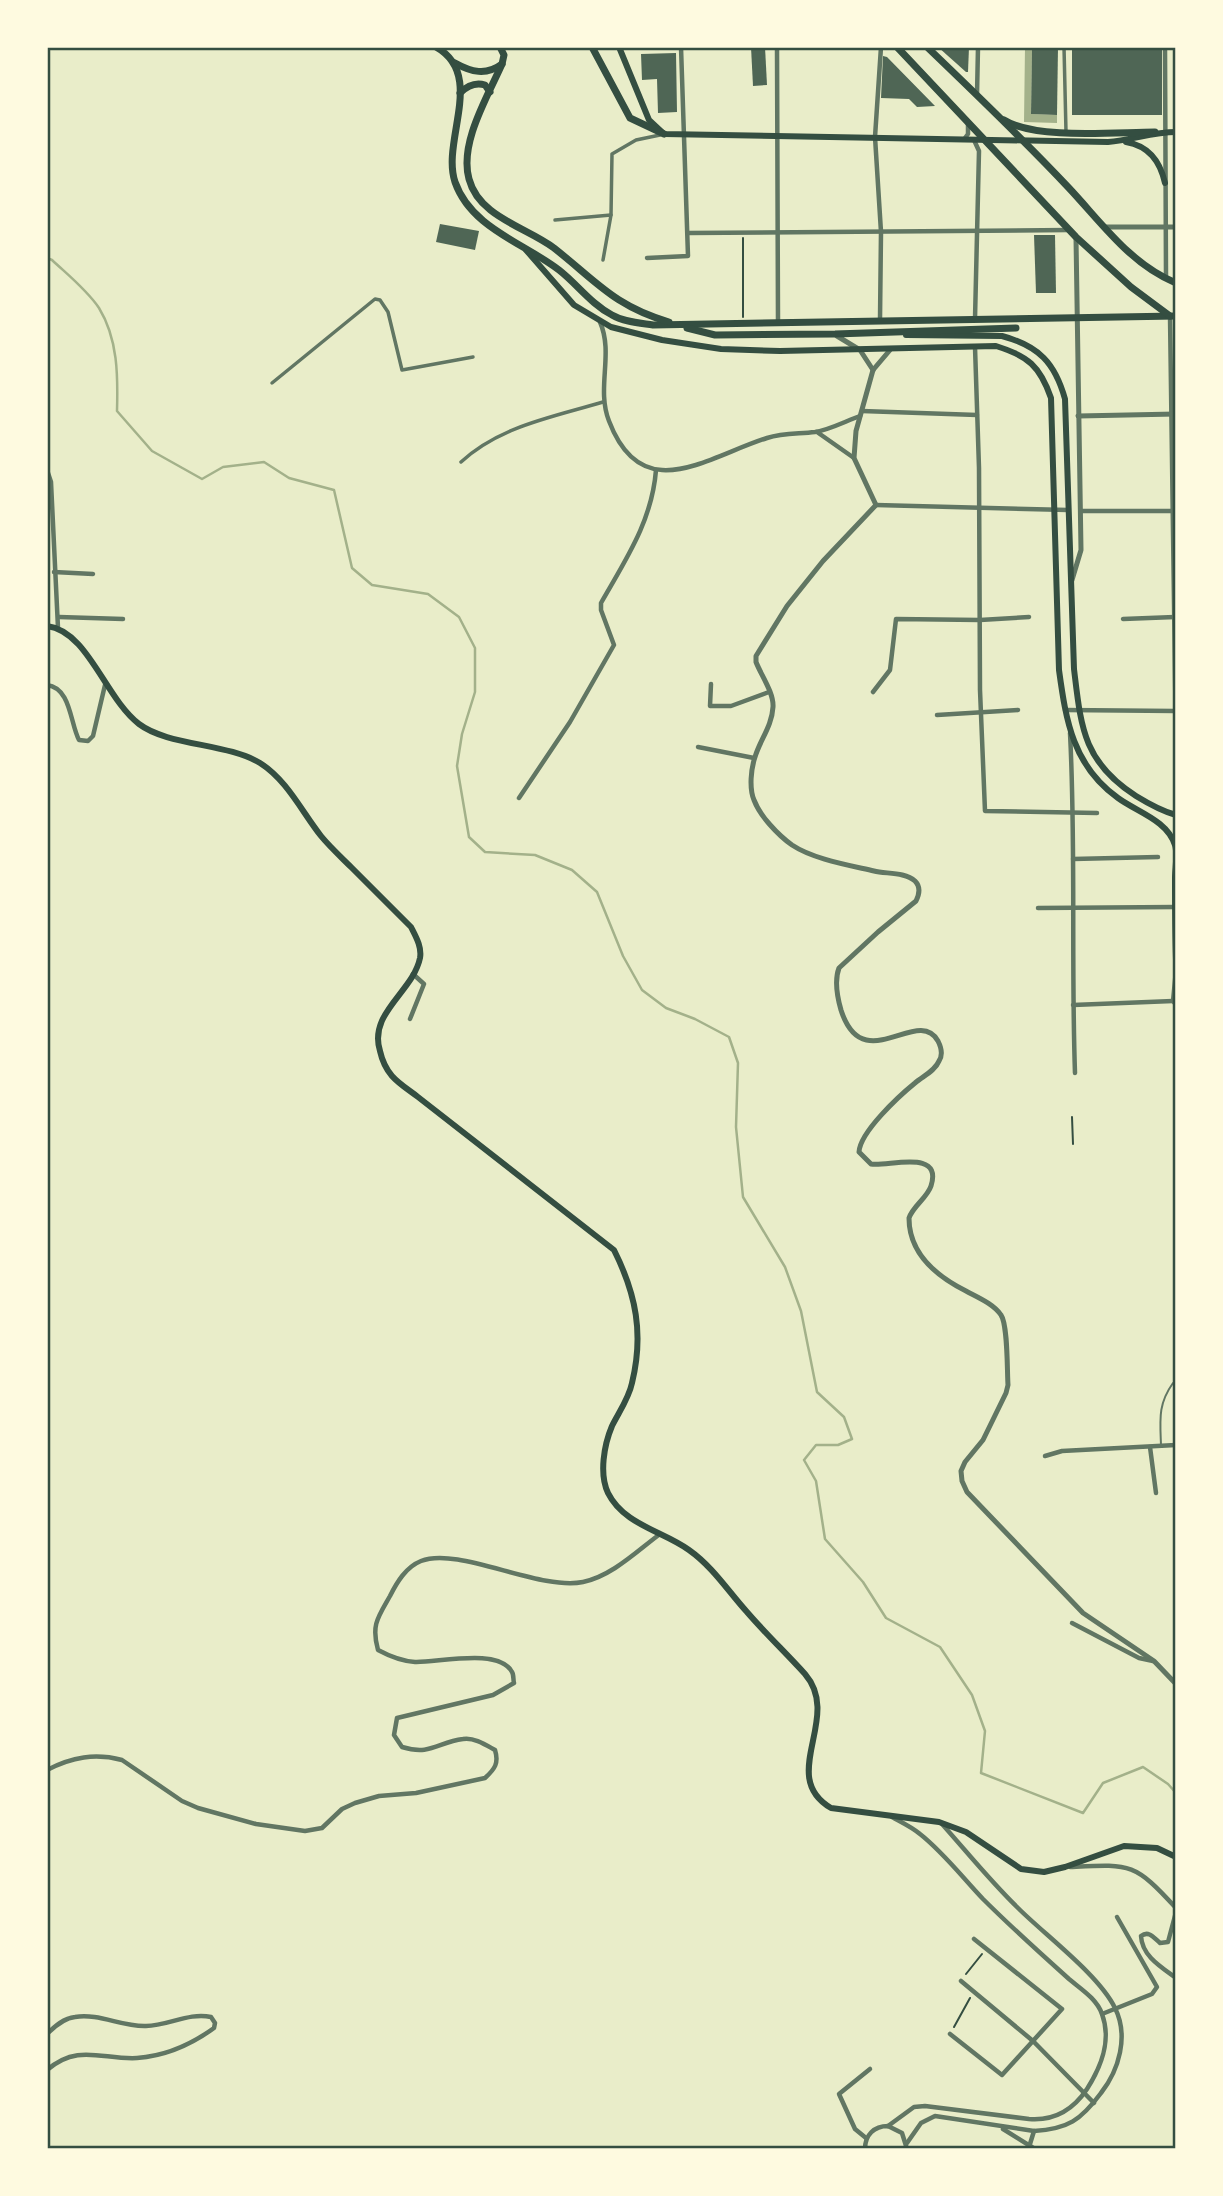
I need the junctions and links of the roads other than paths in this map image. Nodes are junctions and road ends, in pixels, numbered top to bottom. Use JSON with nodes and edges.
{"nodes":[{"id":1,"x":436,"y":47,"type":"edge"},
{"id":2,"x":500,"y":47,"type":"edge"},
{"id":3,"x":592,"y":47,"type":"edge"},
{"id":4,"x":619,"y":47,"type":"edge"},
{"id":5,"x":681,"y":47,"type":"edge"},
{"id":6,"x":777,"y":47,"type":"edge"},
{"id":7,"x":881,"y":47,"type":"edge"},
{"id":8,"x":897,"y":47,"type":"edge"},
{"id":9,"x":927,"y":47,"type":"edge"},
{"id":10,"x":978,"y":47,"type":"edge"},
{"id":11,"x":1064,"y":47,"type":"edge"},
{"id":12,"x":1165,"y":47,"type":"edge"},
{"id":13,"x":454,"y":63,"type":"junction"},
{"id":14,"x":502,"y":64,"type":"junction"},
{"id":15,"x":490,"y":92,"type":"junction"},
{"id":16,"x":460,"y":94,"type":"junction"},
{"id":17,"x":977,"y":95,"type":"junction"},
{"id":18,"x":994,"y":114,"type":"junction"},
{"id":19,"x":967,"y":120,"type":"junction"},
{"id":20,"x":1066,"y":132,"type":"junction"},
{"id":21,"x":1155,"y":132,"type":"junction"},
{"id":22,"x":1165,"y":132,"type":"junction"},
{"id":23,"x":1176,"y":132,"type":"edge"},
{"id":24,"x":664,"y":134,"type":"junction"},
{"id":25,"x":684,"y":134,"type":"junction"},
{"id":26,"x":779,"y":135,"type":"junction"},
{"id":27,"x":875,"y":137,"type":"junction"},
{"id":28,"x":965,"y":138,"type":"junction"},
{"id":29,"x":1122,"y":141,"type":"junction"},
{"id":30,"x":1165,"y":183,"type":"junction"},
{"id":31,"x":611,"y":215,"type":"junction"},
{"id":32,"x":555,"y":220,"type":"dead end"},
{"id":33,"x":1176,"y":226,"type":"edge"},
{"id":34,"x":1166,"y":227,"type":"junction"},
{"id":35,"x":1104,"y":228,"type":"junction"},
{"id":36,"x":1070,"y":230,"type":"junction"},
{"id":37,"x":976,"y":231,"type":"junction"},
{"id":38,"x":779,"y":232,"type":"junction"},
{"id":39,"x":881,"y":232,"type":"junction"},
{"id":40,"x":688,"y":233,"type":"junction"},
{"id":41,"x":1076,"y":237,"type":"junction"},
{"id":42,"x":523,"y":247,"type":"junction"},
{"id":43,"x":647,"y":258,"type":"dead end"},
{"id":44,"x":603,"y":260,"type":"dead end"},
{"id":45,"x":1167,"y":279,"type":"junction"},
{"id":46,"x":1176,"y":283,"type":"edge"},
{"id":47,"x":1173,"y":316,"type":"edge"},
{"id":48,"x":1076,"y":319,"type":"junction"},
{"id":49,"x":880,"y":320,"type":"junction"},
{"id":50,"x":975,"y":320,"type":"junction"},
{"id":51,"x":600,"y":322,"type":"junction"},
{"id":52,"x":778,"y":325,"type":"junction"},
{"id":53,"x":1016,"y":328,"type":"dead end"},
{"id":54,"x":835,"y":334,"type":"junction"},
{"id":55,"x":975,"y":347,"type":"junction"},
{"id":56,"x":860,"y":350,"type":"junction"},
{"id":57,"x":890,"y":350,"type":"junction"},
{"id":58,"x":473,"y":357,"type":"dead end"},
{"id":59,"x":873,"y":370,"type":"junction"},
{"id":60,"x":272,"y":383,"type":"dead end"},
{"id":61,"x":603,"y":402,"type":"junction"},
{"id":62,"x":861,"y":414,"type":"junction"},
{"id":63,"x":1173,"y":414,"type":"edge"},
{"id":64,"x":977,"y":415,"type":"junction"},
{"id":65,"x":1078,"y":416,"type":"junction"},
{"id":66,"x":817,"y":432,"type":"junction"},
{"id":67,"x":854,"y":458,"type":"junction"},
{"id":68,"x":461,"y":462,"type":"dead end"},
{"id":69,"x":47,"y":470,"type":"edge"},
{"id":70,"x":656,"y":470,"type":"junction"},
{"id":71,"x":876,"y":505,"type":"junction"},
{"id":72,"x":979,"y":508,"type":"junction"},
{"id":73,"x":1055,"y":510,"type":"junction"},
{"id":74,"x":1069,"y":510,"type":"junction"},
{"id":75,"x":1081,"y":511,"type":"junction"},
{"id":76,"x":1174,"y":511,"type":"edge"},
{"id":77,"x":54,"y":572,"type":"junction"},
{"id":78,"x":93,"y":574,"type":"dead end"},
{"id":79,"x":1071,"y":583,"type":"junction"},
{"id":80,"x":59,"y":617,"type":"junction"},
{"id":81,"x":1029,"y":617,"type":"dead end"},
{"id":82,"x":1175,"y":617,"type":"edge"},
{"id":83,"x":123,"y":619,"type":"dead end"},
{"id":84,"x":979,"y":620,"type":"junction"},
{"id":85,"x":1123,"y":620,"type":"dead end"},
{"id":86,"x":47,"y":626,"type":"edge"},
{"id":87,"x":58,"y":628,"type":"junction"},
{"id":88,"x":710,"y":684,"type":"dead end"},
{"id":89,"x":47,"y":685,"type":"edge"},
{"id":90,"x":105,"y":685,"type":"junction"},
{"id":91,"x":769,"y":692,"type":"junction"},
{"id":92,"x":873,"y":692,"type":"dead end"},
{"id":93,"x":1018,"y":710,"type":"dead end"},
{"id":94,"x":1064,"y":710,"type":"junction"},
{"id":95,"x":1079,"y":711,"type":"junction"},
{"id":96,"x":1175,"y":711,"type":"edge"},
{"id":97,"x":982,"y":712,"type":"junction"},
{"id":98,"x":937,"y":715,"type":"dead end"},
{"id":99,"x":1069,"y":729,"type":"junction"},
{"id":100,"x":1176,"y":745,"type":"edge"},
{"id":101,"x":698,"y":747,"type":"dead end"},
{"id":102,"x":754,"y":758,"type":"junction"},
{"id":103,"x":519,"y":798,"type":"dead end"},
{"id":104,"x":1073,"y":813,"type":"junction"},
{"id":105,"x":1097,"y":813,"type":"dead end"},
{"id":106,"x":1176,"y":815,"type":"edge"},
{"id":107,"x":1176,"y":846,"type":"edge"},
{"id":108,"x":1158,"y":857,"type":"dead end"},
{"id":109,"x":1073,"y":859,"type":"junction"},
{"id":110,"x":1175,"y":907,"type":"edge"},
{"id":111,"x":1038,"y":908,"type":"dead end"},
{"id":112,"x":1072,"y":910,"type":"junction"},
{"id":113,"x":1176,"y":959,"type":"edge"},
{"id":114,"x":1176,"y":970,"type":"edge"},
{"id":115,"x":412,"y":974,"type":"junction"},
{"id":116,"x":1175,"y":1003,"type":"edge"},
{"id":117,"x":1073,"y":1005,"type":"junction"},
{"id":118,"x":410,"y":1019,"type":"dead end"},
{"id":119,"x":1075,"y":1073,"type":"dead end"},
{"id":120,"x":1173,"y":1382,"type":"dead end"},
{"id":121,"x":1176,"y":1444,"type":"edge"},
{"id":122,"x":1150,"y":1447,"type":"junction"},
{"id":123,"x":1161,"y":1447,"type":"junction"},
{"id":124,"x":1045,"y":1456,"type":"dead end"},
{"id":125,"x":1156,"y":1493,"type":"dead end"},
{"id":126,"x":660,"y":1534,"type":"junction"},
{"id":127,"x":1072,"y":1623,"type":"dead end"},
{"id":128,"x":1154,"y":1661,"type":"junction"},
{"id":129,"x":1176,"y":1684,"type":"edge"},
{"id":130,"x":47,"y":1770,"type":"edge"},
{"id":131,"x":889,"y":1815,"type":"junction"},
{"id":132,"x":939,"y":1822,"type":"junction"},
{"id":133,"x":1176,"y":1857,"type":"edge"},
{"id":134,"x":1065,"y":1867,"type":"junction"},
{"id":135,"x":1176,"y":1910,"type":"edge"},
{"id":136,"x":1117,"y":1917,"type":"dead end"},
{"id":137,"x":974,"y":1939,"type":"dead end"},
{"id":138,"x":1176,"y":1978,"type":"edge"},
{"id":139,"x":961,"y":1981,"type":"road end"},
{"id":140,"x":1115,"y":2008,"type":"junction"},
{"id":141,"x":1102,"y":2014,"type":"junction"},
{"id":142,"x":47,"y":2034,"type":"edge"},
{"id":143,"x":950,"y":2034,"type":"road end"},
{"id":144,"x":1033,"y":2041,"type":"junction"},
{"id":145,"x":870,"y":2069,"type":"dead end"},
{"id":146,"x":47,"y":2070,"type":"edge"},
{"id":147,"x":1084,"y":2094,"type":"junction"},
{"id":148,"x":1094,"y":2103,"type":"junction"},
{"id":149,"x":888,"y":2126,"type":"junction"},
{"id":150,"x":1000,"y":2127,"type":"junction"},
{"id":151,"x":1034,"y":2131,"type":"junction"},
{"id":152,"x":866,"y":2138,"type":"junction"},
{"id":153,"x":1030,"y":2144,"type":"junction"},
{"id":154,"x":907,"y":2146,"type":"edge"},
{"id":155,"x":864,"y":2149,"type":"edge"},
{"id":156,"x":1035,"y":2149,"type":"edge"}],
"edges":[{"from":1,"to":13,"type":"main road"},
{"from":2,"to":14,"type":"main road"},
{"from":3,"to":24,"type":"main road"},
{"from":4,"to":24,"type":"main road"},
{"from":5,"to":25,"type":"street"},
{"from":6,"to":26,"type":"street"},
{"from":7,"to":27,"type":"street"},
{"from":8,"to":19,"type":"main road"},
{"from":9,"to":17,"type":"main road"},
{"from":10,"to":17,"type":"street"},
{"from":11,"to":20,"type":"street"},
{"from":12,"to":22,"type":"street"},
{"from":13,"to":14,"type":"main road"},
{"from":13,"to":16,"type":"main road"},
{"from":14,"to":15,"type":"main road"},
{"from":15,"to":16,"type":"main road"},
{"from":15,"to":54,"type":"main road"},
{"from":16,"to":42,"type":"main road"},
{"from":17,"to":18,"type":"main road"},
{"from":18,"to":20,"type":"main road"},
{"from":18,"to":35,"type":"main road"},
{"from":19,"to":28,"type":"street"},
{"from":19,"to":36,"type":"main road"},
{"from":20,"to":21,"type":"main road"},
{"from":21,"to":22,"type":"main road"},
{"from":21,"to":29,"type":"main road"},
{"from":22,"to":23,"type":"main road"},
{"from":22,"to":30,"type":"street"},
{"from":24,"to":25,"type":"main road"},
{"from":24,"to":31,"type":"street"},
{"from":25,"to":26,"type":"main road"},
{"from":25,"to":40,"type":"street"},
{"from":26,"to":27,"type":"main road"},
{"from":26,"to":38,"type":"street"},
{"from":27,"to":28,"type":"street"},
{"from":27,"to":29,"type":"main road"},
{"from":27,"to":39,"type":"street"},
{"from":28,"to":37,"type":"street"},
{"from":29,"to":30,"type":"main road"},
{"from":30,"to":34,"type":"street"},
{"from":31,"to":32,"type":"street"},
{"from":31,"to":44,"type":"street"},
{"from":33,"to":34,"type":"street"},
{"from":34,"to":35,"type":"street"},
{"from":34,"to":45,"type":"street"},
{"from":35,"to":45,"type":"main road"},
{"from":36,"to":37,"type":"street"},
{"from":36,"to":41,"type":"main road"},
{"from":37,"to":39,"type":"street"},
{"from":37,"to":50,"type":"street"},
{"from":38,"to":39,"type":"street"},
{"from":38,"to":40,"type":"street"},
{"from":38,"to":52,"type":"street"},
{"from":39,"to":49,"type":"street"},
{"from":40,"to":43,"type":"street"},
{"from":41,"to":47,"type":"main road"},
{"from":41,"to":48,"type":"street"},
{"from":42,"to":51,"type":"main road"},
{"from":42,"to":52,"type":"main road"},
{"from":45,"to":46,"type":"main road"},
{"from":47,"to":48,"type":"main road"},
{"from":47,"to":63,"type":"street"},
{"from":48,"to":50,"type":"main road"},
{"from":48,"to":65,"type":"street"},
{"from":49,"to":50,"type":"main road"},
{"from":49,"to":52,"type":"main road"},
{"from":51,"to":56,"type":"main road"},
{"from":51,"to":61,"type":"street"},
{"from":53,"to":54,"type":"main road"},
{"from":54,"to":56,"type":"street"},
{"from":54,"to":74,"type":"main road"},
{"from":55,"to":57,"type":"main road"},
{"from":55,"to":64,"type":"street"},
{"from":55,"to":73,"type":"main road"},
{"from":56,"to":57,"type":"main road"},
{"from":56,"to":59,"type":"street"},
{"from":57,"to":59,"type":"street"},
{"from":58,"to":60,"type":"street"},
{"from":59,"to":62,"type":"street"},
{"from":61,"to":68,"type":"street"},
{"from":61,"to":70,"type":"street"},
{"from":62,"to":64,"type":"street"},
{"from":62,"to":66,"type":"street"},
{"from":62,"to":67,"type":"street"},
{"from":63,"to":65,"type":"street"},
{"from":63,"to":76,"type":"street"},
{"from":64,"to":72,"type":"street"},
{"from":65,"to":75,"type":"street"},
{"from":66,"to":67,"type":"street"},
{"from":66,"to":70,"type":"street"},
{"from":67,"to":71,"type":"street"},
{"from":69,"to":77,"type":"street"},
{"from":70,"to":103,"type":"street"},
{"from":71,"to":72,"type":"street"},
{"from":71,"to":91,"type":"street"},
{"from":72,"to":73,"type":"street"},
{"from":72,"to":84,"type":"street"},
{"from":73,"to":74,"type":"street"},
{"from":73,"to":94,"type":"main road"},
{"from":74,"to":79,"type":"main road"},
{"from":75,"to":76,"type":"street"},
{"from":75,"to":79,"type":"street"},
{"from":76,"to":82,"type":"street"},
{"from":77,"to":78,"type":"street"},
{"from":77,"to":80,"type":"street"},
{"from":79,"to":95,"type":"main road"},
{"from":80,"to":83,"type":"street"},
{"from":80,"to":87,"type":"street"},
{"from":81,"to":84,"type":"street"},
{"from":82,"to":85,"type":"street"},
{"from":82,"to":96,"type":"street"},
{"from":84,"to":92,"type":"street"},
{"from":84,"to":97,"type":"street"},
{"from":86,"to":87,"type":"main road"},
{"from":87,"to":90,"type":"main road"},
{"from":88,"to":91,"type":"street"},
{"from":89,"to":90,"type":"street"},
{"from":90,"to":115,"type":"main road"},
{"from":91,"to":102,"type":"street"},
{"from":93,"to":97,"type":"street"},
{"from":94,"to":95,"type":"street"},
{"from":94,"to":99,"type":"main road"},
{"from":95,"to":96,"type":"street"},
{"from":95,"to":106,"type":"main road"},
{"from":96,"to":100,"type":"street"},
{"from":97,"to":98,"type":"street"},
{"from":97,"to":104,"type":"street"},
{"from":99,"to":104,"type":"street"},
{"from":99,"to":107,"type":"main road"},
{"from":101,"to":102,"type":"street"},
{"from":102,"to":128,"type":"street"},
{"from":104,"to":105,"type":"street"},
{"from":104,"to":109,"type":"street"},
{"from":107,"to":110,"type":"main road"},
{"from":108,"to":109,"type":"street"},
{"from":109,"to":112,"type":"street"},
{"from":110,"to":112,"type":"street"},
{"from":110,"to":113,"type":"main road"},
{"from":111,"to":112,"type":"street"},
{"from":112,"to":117,"type":"street"},
{"from":114,"to":116,"type":"street"},
{"from":115,"to":118,"type":"street"},
{"from":115,"to":126,"type":"main road"},
{"from":116,"to":117,"type":"street"},
{"from":117,"to":119,"type":"street"},
{"from":120,"to":123,"type":"lane"},
{"from":121,"to":123,"type":"street"},
{"from":122,"to":123,"type":"street"},
{"from":122,"to":124,"type":"street"},
{"from":122,"to":125,"type":"street"},
{"from":126,"to":130,"type":"street"},
{"from":126,"to":131,"type":"main road"},
{"from":127,"to":128,"type":"street"},
{"from":128,"to":129,"type":"street"},
{"from":131,"to":132,"type":"main road"},
{"from":131,"to":141,"type":"street"},
{"from":132,"to":134,"type":"main road"},
{"from":132,"to":140,"type":"street"},
{"from":133,"to":134,"type":"main road"},
{"from":134,"to":135,"type":"street"},
{"from":135,"to":138,"type":"street"},
{"from":136,"to":140,"type":"street"},
{"from":137,"to":144,"type":"street"},
{"from":139,"to":144,"type":"street"},
{"from":140,"to":141,"type":"street"},
{"from":140,"to":148,"type":"street"},
{"from":141,"to":147,"type":"street"},
{"from":142,"to":146,"type":"street"},
{"from":143,"to":144,"type":"street"},
{"from":144,"to":147,"type":"street"},
{"from":145,"to":152,"type":"street"},
{"from":147,"to":148,"type":"street"},
{"from":147,"to":149,"type":"street"},
{"from":148,"to":151,"type":"street"},
{"from":149,"to":152,"type":"street"},
{"from":149,"to":154,"type":"street"},
{"from":150,"to":151,"type":"street"},
{"from":150,"to":153,"type":"street"},
{"from":150,"to":154,"type":"street"},
{"from":151,"to":153,"type":"street"},
{"from":152,"to":155,"type":"street"},
{"from":153,"to":156,"type":"street"}]}
